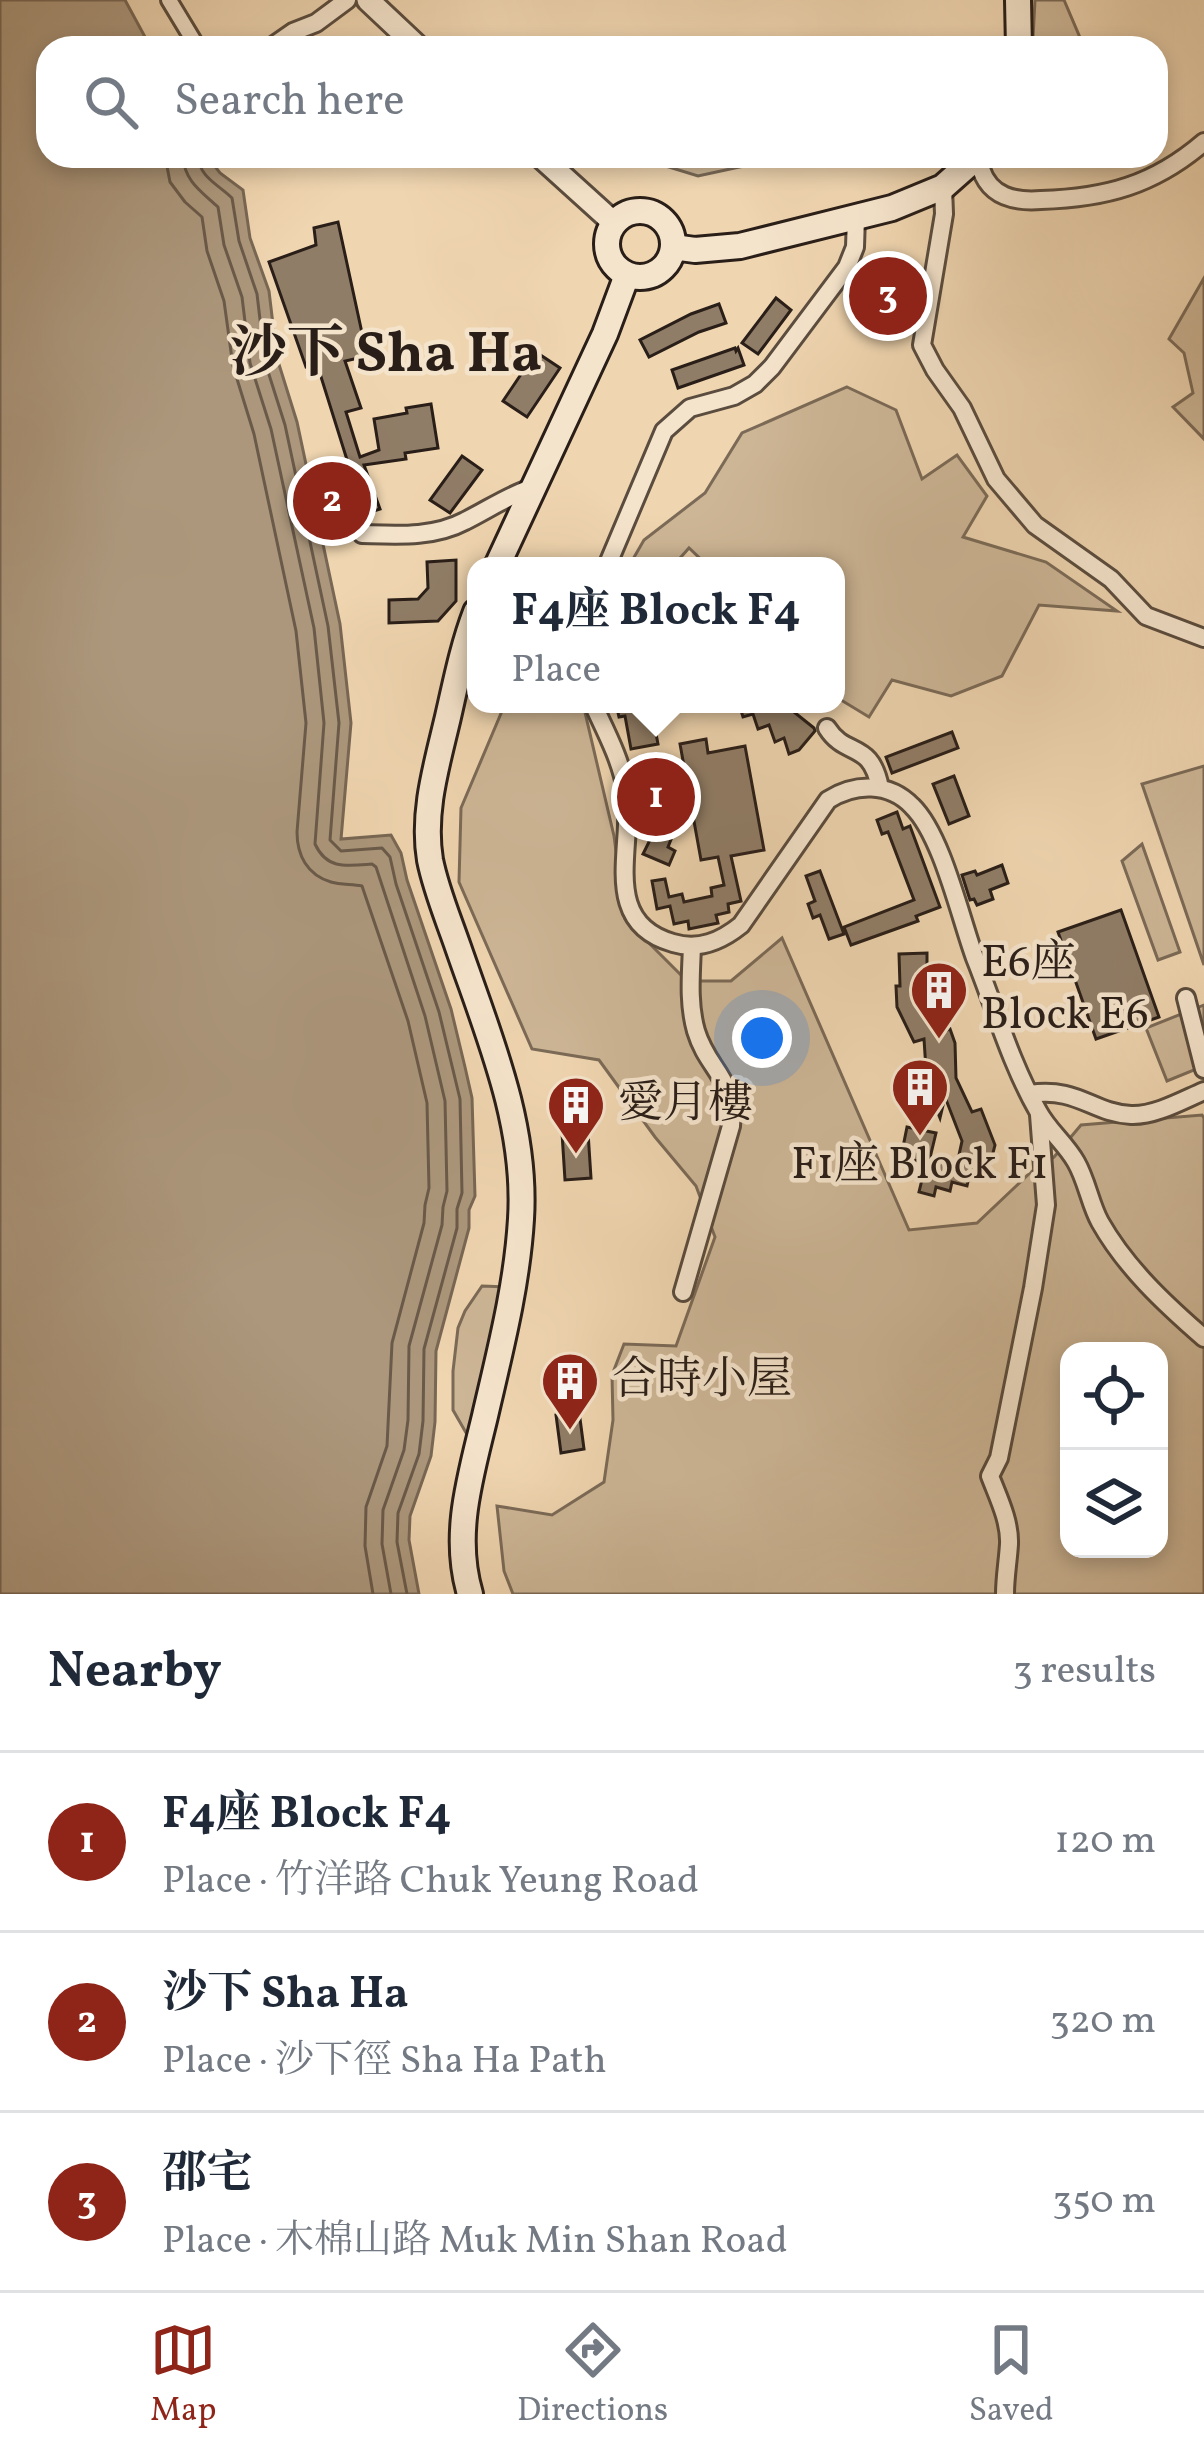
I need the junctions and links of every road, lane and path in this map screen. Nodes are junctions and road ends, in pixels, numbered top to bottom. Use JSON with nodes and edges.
{"nodes":[{"id":1,"x":169,"y":0,"type":"edge"},
{"id":2,"x":346,"y":0,"type":"edge"},
{"id":3,"x":368,"y":0,"type":"edge"},
{"id":4,"x":1018,"y":0,"type":"edge"},
{"id":5,"x":316,"y":23,"type":"junction"},
{"id":6,"x":191,"y":36,"type":"edge"},
{"id":7,"x":287,"y":36,"type":"edge"},
{"id":8,"x":308,"y":36,"type":"edge"},
{"id":9,"x":406,"y":36,"type":"edge"},
{"id":10,"x":1019,"y":36,"type":"edge"},
{"id":11,"x":1204,"y":142,"type":"edge"},
{"id":12,"x":552,"y":168,"type":"edge"},
{"id":13,"x":966,"y":168,"type":"edge"},
{"id":14,"x":980,"y":168,"type":"edge"},
{"id":15,"x":1167,"y":168,"type":"edge"},
{"id":16,"x":1168,"y":168,"type":"edge"},
{"id":17,"x":943,"y":187,"type":"junction"},
{"id":18,"x":856,"y":218,"type":"junction"},
{"id":19,"x":614,"y":223,"type":"junction"},
{"id":20,"x":673,"y":247,"type":"junction"},
{"id":21,"x":627,"y":275,"type":"junction"},
{"id":22,"x":534,"y":487,"type":"junction"},
{"id":23,"x":362,"y":534,"type":"dead end"},
{"id":24,"x":501,"y":557,"type":"edge"},
{"id":25,"x":611,"y":557,"type":"edge"},
{"id":26,"x":1204,"y":638,"type":"edge"},
{"id":27,"x":467,"y":642,"type":"edge"},
{"id":28,"x":597,"y":713,"type":"edge"},
{"id":29,"x":827,"y":728,"type":"dead end"},
{"id":30,"x":880,"y":788,"type":"junction"},
{"id":31,"x":692,"y":946,"type":"junction"},
{"id":32,"x":1186,"y":998,"type":"dead end"},
{"id":33,"x":1204,"y":1070,"type":"edge"},
{"id":34,"x":1204,"y":1091,"type":"edge"},
{"id":35,"x":1030,"y":1094,"type":"junction"},
{"id":36,"x":1039,"y":1114,"type":"junction"},
{"id":37,"x":683,"y":1292,"type":"dead end"},
{"id":38,"x":1204,"y":1338,"type":"edge"},
{"id":39,"x":470,"y":1594,"type":"edge"},
{"id":40,"x":1005,"y":1594,"type":"edge"}],
"edges":[{"from":1,"to":6,"type":"street"},
{"from":2,"to":5,"type":"street"},
{"from":3,"to":9,"type":"street"},
{"from":4,"to":10,"type":"main road"},
{"from":5,"to":7,"type":"street"},
{"from":5,"to":8,"type":"street"},
{"from":11,"to":16,"type":"street"},
{"from":12,"to":19,"type":"street"},
{"from":13,"to":17,"type":"main road"},
{"from":14,"to":15,"type":"street"},
{"from":17,"to":18,"type":"main road"},
{"from":17,"to":26,"type":"street"},
{"from":18,"to":20,"type":"main road"},
{"from":18,"to":25,"type":"street"},
{"from":19,"to":20,"type":"main road"},
{"from":19,"to":21,"type":"main road"},
{"from":20,"to":21,"type":"main road"},
{"from":21,"to":22,"type":"main road"},
{"from":22,"to":23,"type":"street"},
{"from":22,"to":24,"type":"main road"},
{"from":27,"to":39,"type":"main road"},
{"from":28,"to":31,"type":"street"},
{"from":29,"to":30,"type":"street"},
{"from":30,"to":31,"type":"street"},
{"from":30,"to":35,"type":"street"},
{"from":31,"to":37,"type":"street"},
{"from":32,"to":33,"type":"street"},
{"from":34,"to":35,"type":"street"},
{"from":35,"to":36,"type":"street"},
{"from":36,"to":38,"type":"street"},
{"from":36,"to":40,"type":"street"}]}
